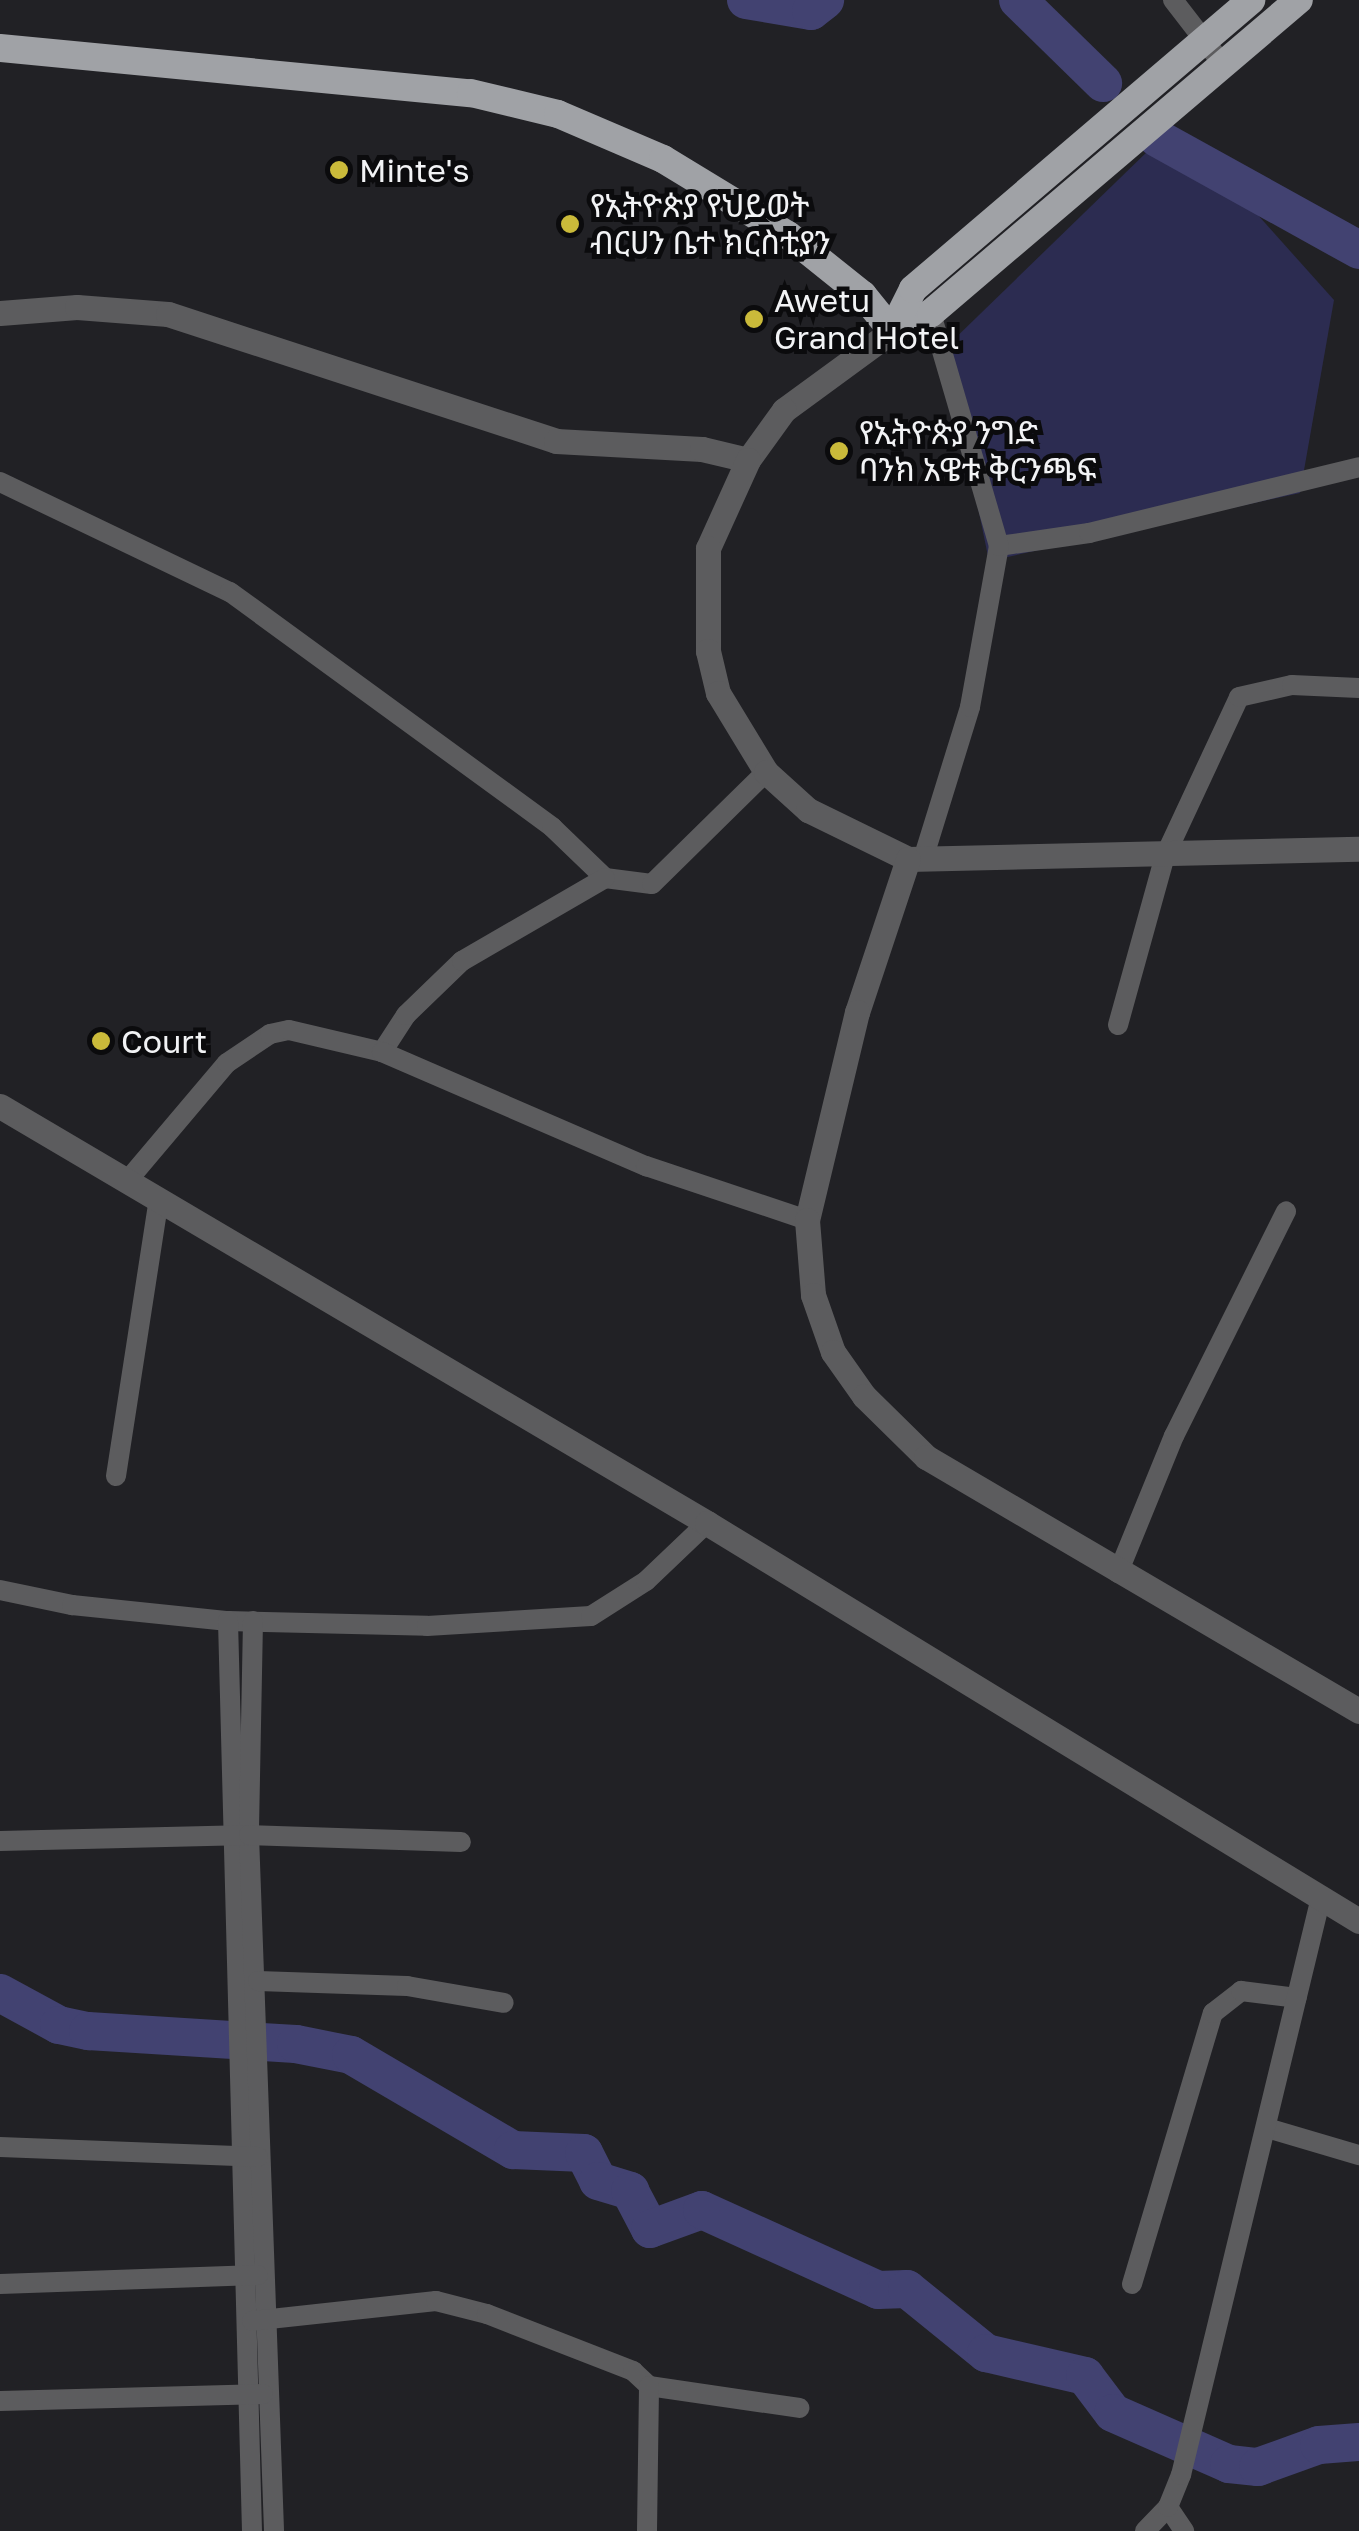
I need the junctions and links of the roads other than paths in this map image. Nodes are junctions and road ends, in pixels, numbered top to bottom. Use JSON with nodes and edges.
{"nodes":[{"id":1,"x":1173,"y":0,"type":"edge"},
{"id":2,"x":1251,"y":0,"type":"edge"},
{"id":3,"x":1299,"y":0,"type":"edge"},
{"id":4,"x":1204,"y":42,"type":"junction"},
{"id":5,"x":0,"y":48,"type":"edge"},
{"id":6,"x":1224,"y":66,"type":"junction"},
{"id":7,"x":0,"y":313,"type":"edge"},
{"id":8,"x":932,"y":313,"type":"junction"},
{"id":9,"x":892,"y":330,"type":"junction"},
{"id":10,"x":748,"y":460,"type":"junction"},
{"id":11,"x":1359,"y":467,"type":"edge"},
{"id":12,"x":0,"y":482,"type":"edge"},
{"id":13,"x":999,"y":546,"type":"junction"},
{"id":14,"x":1359,"y":688,"type":"edge"},
{"id":15,"x":766,"y":772,"type":"junction"},
{"id":16,"x":1359,"y":849,"type":"edge"},
{"id":17,"x":1165,"y":856,"type":"junction"},
{"id":18,"x":915,"y":859,"type":"junction"},
{"id":19,"x":605,"y":878,"type":"junction"},
{"id":20,"x":1118,"y":1025,"type":"dead end"},
{"id":21,"x":382,"y":1052,"type":"junction"},
{"id":22,"x":3,"y":1115,"type":"edge"},
{"id":23,"x":128,"y":1180,"type":"junction"},
{"id":24,"x":159,"y":1198,"type":"junction"},
{"id":25,"x":1286,"y":1211,"type":"dead end"},
{"id":26,"x":807,"y":1220,"type":"junction"},
{"id":27,"x":116,"y":1476,"type":"dead end"},
{"id":28,"x":707,"y":1522,"type":"junction"},
{"id":29,"x":1118,"y":1574,"type":"junction"},
{"id":30,"x":0,"y":1590,"type":"edge"},
{"id":31,"x":228,"y":1620,"type":"junction"},
{"id":32,"x":253,"y":1621,"type":"junction"},
{"id":33,"x":1359,"y":1711,"type":"edge"},
{"id":34,"x":240,"y":1836,"type":"junction"},
{"id":35,"x":0,"y":1841,"type":"edge"},
{"id":36,"x":462,"y":1842,"type":"dead end"},
{"id":37,"x":1321,"y":1897,"type":"junction"},
{"id":38,"x":1359,"y":1921,"type":"edge"},
{"id":39,"x":258,"y":1981,"type":"junction"},
{"id":40,"x":1297,"y":1998,"type":"junction"},
{"id":41,"x":504,"y":2003,"type":"dead end"},
{"id":42,"x":1266,"y":2128,"type":"junction"},
{"id":43,"x":0,"y":2148,"type":"edge"},
{"id":44,"x":1359,"y":2155,"type":"edge"},
{"id":45,"x":254,"y":2157,"type":"junction"},
{"id":46,"x":257,"y":2276,"type":"junction"},
{"id":47,"x":0,"y":2284,"type":"edge"},
{"id":48,"x":1132,"y":2284,"type":"dead end"},
{"id":49,"x":256,"y":2321,"type":"junction"},
{"id":50,"x":650,"y":2386,"type":"junction"},
{"id":51,"x":257,"y":2395,"type":"junction"},
{"id":52,"x":0,"y":2401,"type":"edge"},
{"id":53,"x":800,"y":2408,"type":"dead end"},
{"id":54,"x":1168,"y":2507,"type":"junction"},
{"id":55,"x":252,"y":2531,"type":"edge"},
{"id":56,"x":274,"y":2531,"type":"edge"},
{"id":57,"x":647,"y":2531,"type":"edge"},
{"id":58,"x":1145,"y":2531,"type":"edge"},
{"id":59,"x":1184,"y":2531,"type":"edge"}],
"edges":[{"from":1,"to":4,"type":"street"},
{"from":2,"to":4,"type":"highway"},
{"from":3,"to":6,"type":"highway"},
{"from":4,"to":6,"type":"street"},
{"from":4,"to":9,"type":"highway"},
{"from":5,"to":9,"type":"highway"},
{"from":6,"to":8,"type":"highway"},
{"from":7,"to":10,"type":"street"},
{"from":8,"to":9,"type":"highway"},
{"from":8,"to":13,"type":"street"},
{"from":9,"to":10,"type":"street"},
{"from":10,"to":15,"type":"street"},
{"from":11,"to":13,"type":"street"},
{"from":12,"to":19,"type":"street"},
{"from":13,"to":18,"type":"street"},
{"from":14,"to":17,"type":"street"},
{"from":15,"to":18,"type":"street"},
{"from":15,"to":19,"type":"street"},
{"from":16,"to":17,"type":"street"},
{"from":17,"to":18,"type":"street"},
{"from":17,"to":20,"type":"street"},
{"from":18,"to":26,"type":"street"},
{"from":19,"to":21,"type":"street"},
{"from":21,"to":23,"type":"street"},
{"from":21,"to":26,"type":"street"},
{"from":22,"to":23,"type":"street"},
{"from":23,"to":24,"type":"street"},
{"from":24,"to":27,"type":"street"},
{"from":24,"to":28,"type":"street"},
{"from":25,"to":29,"type":"street"},
{"from":26,"to":29,"type":"street"},
{"from":28,"to":32,"type":"street"},
{"from":28,"to":37,"type":"street"},
{"from":29,"to":33,"type":"street"},
{"from":30,"to":31,"type":"street"},
{"from":31,"to":32,"type":"street"},
{"from":31,"to":34,"type":"street"},
{"from":32,"to":34,"type":"street"},
{"from":34,"to":35,"type":"street"},
{"from":34,"to":36,"type":"street"},
{"from":34,"to":39,"type":"street"},
{"from":34,"to":45,"type":"street"},
{"from":37,"to":38,"type":"street"},
{"from":37,"to":40,"type":"street"},
{"from":39,"to":41,"type":"street"},
{"from":39,"to":45,"type":"street"},
{"from":40,"to":42,"type":"street"},
{"from":40,"to":48,"type":"street"},
{"from":42,"to":44,"type":"street"},
{"from":42,"to":54,"type":"street"},
{"from":43,"to":45,"type":"street"},
{"from":45,"to":46,"type":"street"},
{"from":46,"to":47,"type":"street"},
{"from":46,"to":49,"type":"street"},
{"from":49,"to":50,"type":"street"},
{"from":49,"to":51,"type":"street"},
{"from":50,"to":53,"type":"street"},
{"from":50,"to":57,"type":"street"},
{"from":51,"to":52,"type":"street"},
{"from":51,"to":55,"type":"street"},
{"from":51,"to":56,"type":"street"},
{"from":54,"to":58,"type":"street"},
{"from":54,"to":59,"type":"street"}]}
